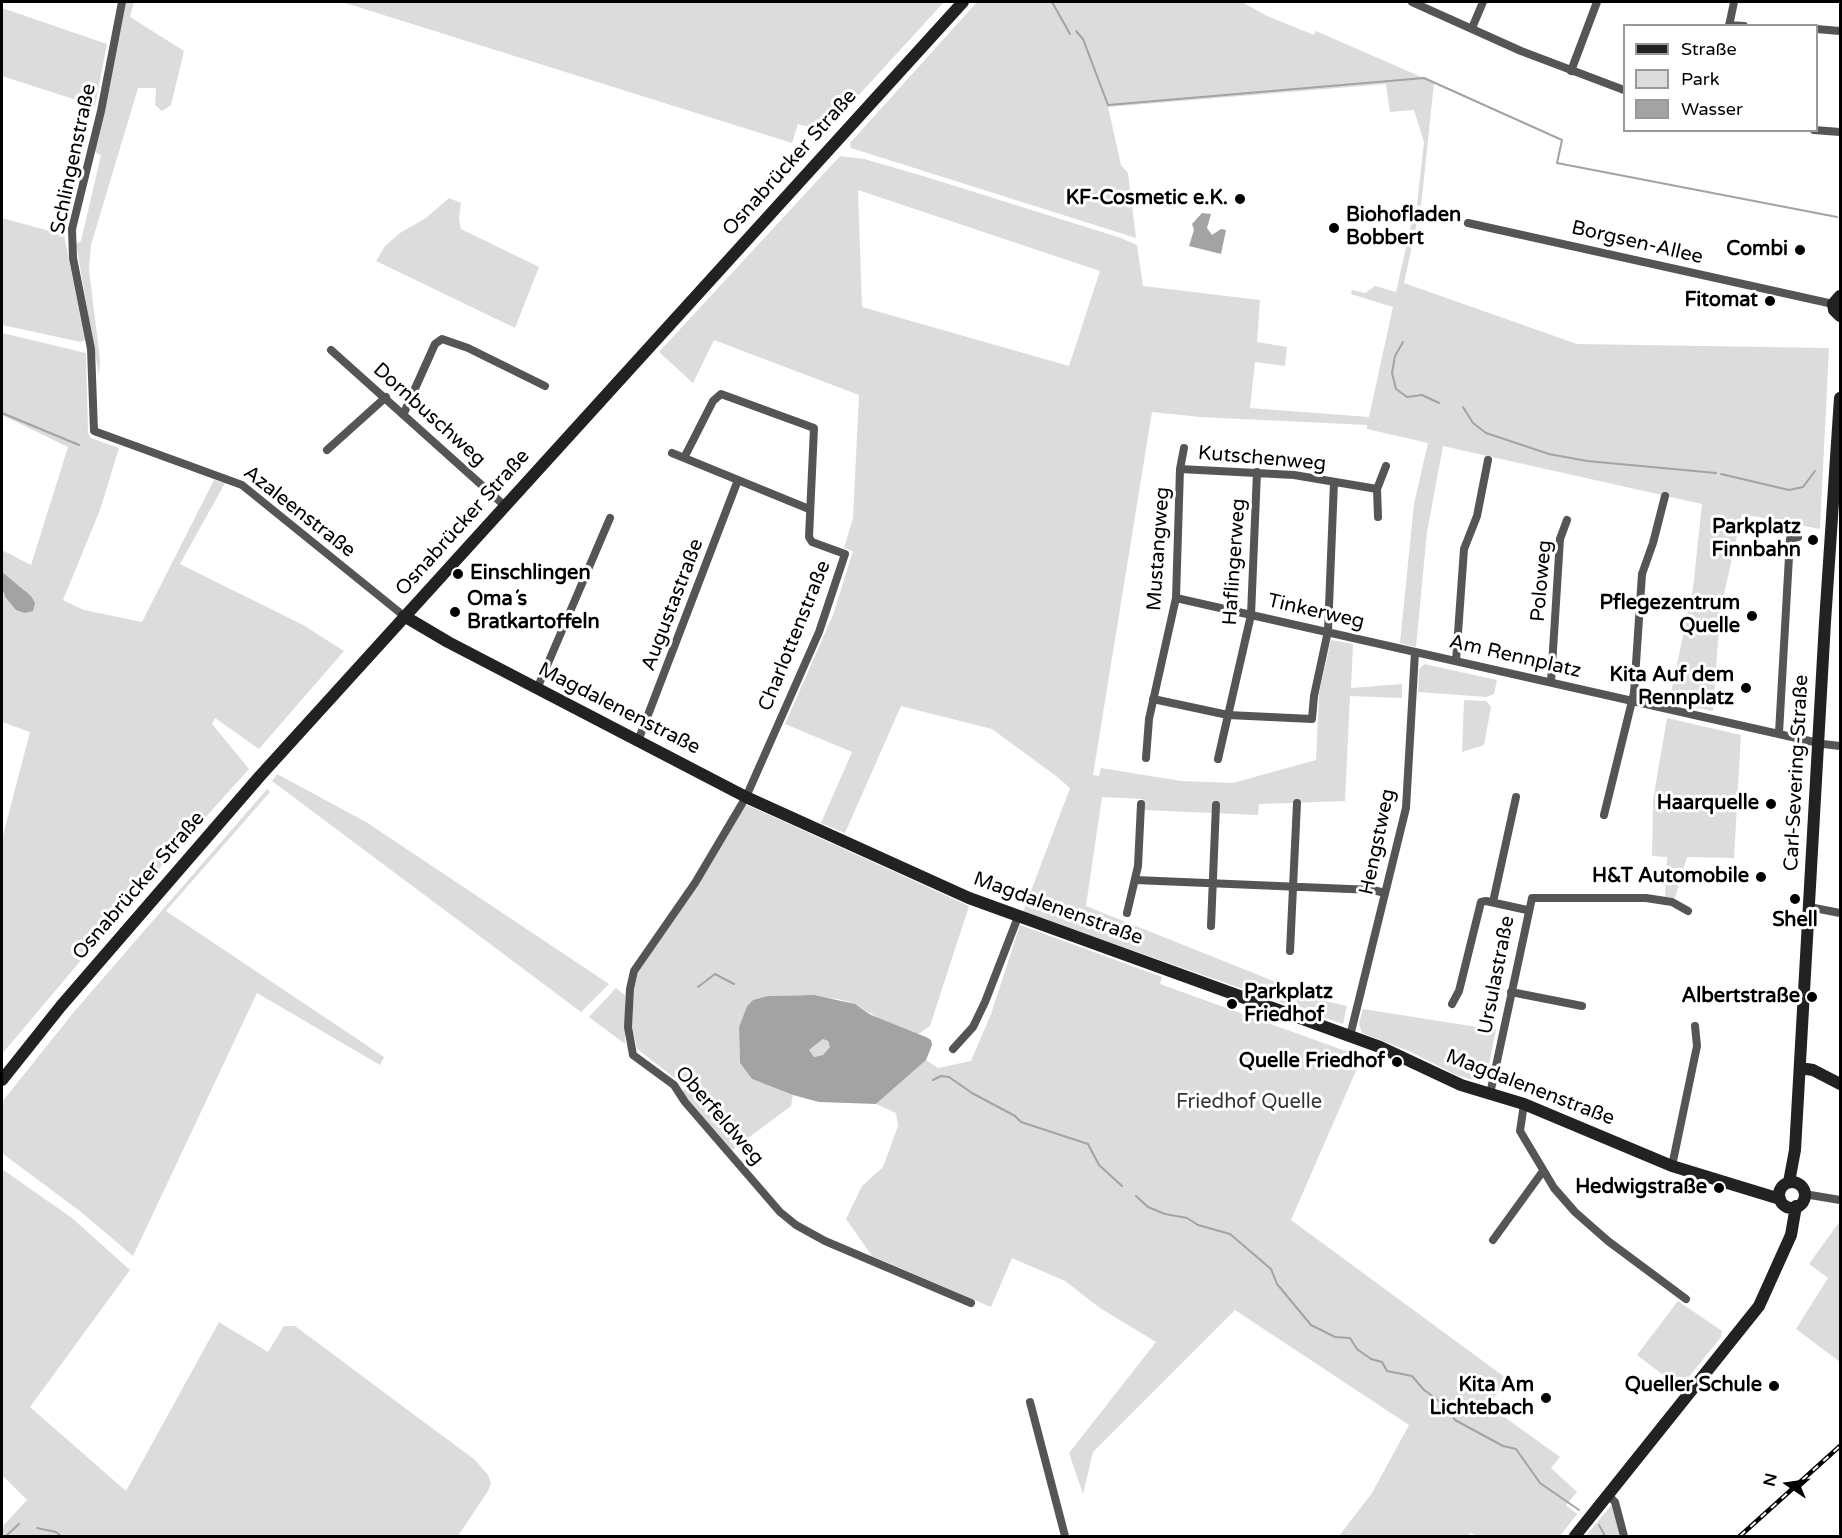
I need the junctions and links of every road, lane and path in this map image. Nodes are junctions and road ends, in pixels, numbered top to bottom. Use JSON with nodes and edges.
{"nodes":[{"id":1,"x":122,"y":2,"type":"edge"},
{"id":2,"x":963,"y":2,"type":"edge"},
{"id":3,"x":1412,"y":2,"type":"edge"},
{"id":4,"x":1483,"y":2,"type":"edge"},
{"id":5,"x":1597,"y":2,"type":"edge"},
{"id":6,"x":1734,"y":2,"type":"edge"},
{"id":7,"x":1729,"y":24,"type":"edge"},
{"id":8,"x":1472,"y":28,"type":"junction"},
{"id":9,"x":1818,"y":29,"type":"edge"},
{"id":10,"x":1840,"y":31,"type":"edge"},
{"id":11,"x":1571,"y":71,"type":"junction"},
{"id":12,"x":1623,"y":90,"type":"edge"},
{"id":13,"x":1818,"y":130,"type":"edge"},
{"id":14,"x":1840,"y":132,"type":"edge"},
{"id":15,"x":1468,"y":223,"type":"dead end"},
{"id":16,"x":1837,"y":300,"type":"edge"},
{"id":17,"x":1840,"y":316,"type":"edge"},
{"id":18,"x":331,"y":350,"type":"dead end"},
{"id":19,"x":545,"y":386,"type":"dead end"},
{"id":20,"x":386,"y":397,"type":"junction"},
{"id":21,"x":1840,"y":398,"type":"edge"},
{"id":22,"x":404,"y":413,"type":"junction"},
{"id":23,"x":94,"y":431,"type":"joint"},
{"id":24,"x":1184,"y":448,"type":"dead end"},
{"id":25,"x":327,"y":450,"type":"dead end"},
{"id":26,"x":672,"y":453,"type":"dead end"},
{"id":27,"x":684,"y":458,"type":"junction"},
{"id":28,"x":1488,"y":460,"type":"dead end"},
{"id":29,"x":1386,"y":466,"type":"dead end"},
{"id":30,"x":1180,"y":469,"type":"junction"},
{"id":31,"x":1257,"y":472,"type":"junction"},
{"id":32,"x":738,"y":480,"type":"junction"},
{"id":33,"x":1334,"y":482,"type":"junction"},
{"id":34,"x":1377,"y":489,"type":"junction"},
{"id":35,"x":1665,"y":496,"type":"dead end"},
{"id":36,"x":505,"y":506,"type":"junction"},
{"id":37,"x":809,"y":509,"type":"junction"},
{"id":38,"x":1378,"y":517,"type":"dead end"},
{"id":39,"x":610,"y":518,"type":"dead end"},
{"id":40,"x":1567,"y":520,"type":"dead end"},
{"id":41,"x":1798,"y":537,"type":"dead end"},
{"id":42,"x":1176,"y":598,"type":"junction"},
{"id":43,"x":1251,"y":615,"type":"junction"},
{"id":44,"x":404,"y":616,"type":"junction"},
{"id":45,"x":1328,"y":631,"type":"junction"},
{"id":46,"x":1414,"y":652,"type":"junction"},
{"id":47,"x":1456,"y":661,"type":"junction"},
{"id":48,"x":1551,"y":682,"type":"junction"},
{"id":49,"x":537,"y":689,"type":"junction"},
{"id":50,"x":1153,"y":699,"type":"junction"},
{"id":51,"x":1631,"y":700,"type":"junction"},
{"id":52,"x":1228,"y":716,"type":"junction"},
{"id":53,"x":1779,"y":733,"type":"junction"},
{"id":54,"x":638,"y":741,"type":"junction"},
{"id":55,"x":1818,"y":743,"type":"junction"},
{"id":56,"x":1840,"y":746,"type":"edge"},
{"id":57,"x":1146,"y":758,"type":"dead end"},
{"id":58,"x":1218,"y":759,"type":"dead end"},
{"id":59,"x":746,"y":796,"type":"junction"},
{"id":60,"x":1516,"y":796,"type":"dead end"},
{"id":61,"x":1297,"y":803,"type":"dead end"},
{"id":62,"x":1141,"y":804,"type":"dead end"},
{"id":63,"x":1216,"y":805,"type":"dead end"},
{"id":64,"x":1604,"y":814,"type":"dead end"},
{"id":65,"x":1135,"y":880,"type":"junction"},
{"id":66,"x":1214,"y":884,"type":"junction"},
{"id":67,"x":1293,"y":887,"type":"junction"},
{"id":68,"x":1385,"y":893,"type":"junction"},
{"id":69,"x":1493,"y":902,"type":"junction"},
{"id":70,"x":1809,"y":907,"type":"junction"},
{"id":71,"x":1527,"y":910,"type":"junction"},
{"id":72,"x":1688,"y":910,"type":"dead end"},
{"id":73,"x":1127,"y":913,"type":"dead end"},
{"id":74,"x":1840,"y":913,"type":"edge"},
{"id":75,"x":1018,"y":917,"type":"junction"},
{"id":76,"x":1211,"y":926,"type":"dead end"},
{"id":77,"x":1290,"y":951,"type":"dead end"},
{"id":78,"x":1510,"y":992,"type":"junction"},
{"id":79,"x":1452,"y":1004,"type":"dead end"},
{"id":80,"x":1582,"y":1006,"type":"dead end"},
{"id":81,"x":1695,"y":1026,"type":"dead end"},
{"id":82,"x":1350,"y":1036,"type":"junction"},
{"id":83,"x":952,"y":1049,"type":"dead end"},
{"id":84,"x":1800,"y":1068,"type":"junction"},
{"id":85,"x":2,"y":1080,"type":"edge"},
{"id":86,"x":1840,"y":1084,"type":"edge"},
{"id":87,"x":1490,"y":1094,"type":"junction"},
{"id":88,"x":1524,"y":1104,"type":"junction"},
{"id":89,"x":1672,"y":1166,"type":"junction"},
{"id":90,"x":1542,"y":1171,"type":"junction"},
{"id":91,"x":1791,"y":1194,"type":"junction"},
{"id":92,"x":1840,"y":1200,"type":"edge"},
{"id":93,"x":1493,"y":1240,"type":"dead end"},
{"id":94,"x":1686,"y":1299,"type":"dead end"},
{"id":95,"x":971,"y":1303,"type":"dead end"},
{"id":96,"x":1030,"y":1402,"type":"dead end"},
{"id":97,"x":1608,"y":1495,"type":"junction"},
{"id":98,"x":1065,"y":1536,"type":"edge"},
{"id":99,"x":1575,"y":1536,"type":"edge"},
{"id":100,"x":1624,"y":1536,"type":"edge"}],
"edges":[{"from":1,"to":23,"type":"street","name":"Schlingenstraße"},
{"from":2,"to":36,"type":"street","name":"Osnabrücker Straße"},
{"from":3,"to":8,"type":"street"},
{"from":4,"to":8,"type":"street"},
{"from":5,"to":11,"type":"street"},
{"from":6,"to":7,"type":"street"},
{"from":8,"to":11,"type":"street"},
{"from":9,"to":10,"type":"street"},
{"from":11,"to":12,"type":"street"},
{"from":13,"to":14,"type":"street"},
{"from":15,"to":16,"type":"street","name":"Borgsen-Allee"},
{"from":16,"to":17,"type":"street"},
{"from":18,"to":20,"type":"street","name":"Dornbuschweg"},
{"from":19,"to":22,"type":"street"},
{"from":20,"to":22,"type":"street","name":"Dornbuschweg"},
{"from":20,"to":25,"type":"street"},
{"from":21,"to":55,"type":"street","name":"Carl-Severing-Straße"},
{"from":22,"to":36,"type":"street","name":"Dornbuschweg"},
{"from":23,"to":44,"type":"street","name":"Azaleenstraße"},
{"from":24,"to":30,"type":"street","name":"Mustangweg"},
{"from":26,"to":27,"type":"street"},
{"from":27,"to":32,"type":"street"},
{"from":27,"to":37,"type":"street","name":"Charlottenstraße"},
{"from":28,"to":47,"type":"street"},
{"from":29,"to":34,"type":"street"},
{"from":30,"to":31,"type":"street","name":"Kutschenweg"},
{"from":30,"to":42,"type":"street","name":"Mustangweg"},
{"from":31,"to":33,"type":"street","name":"Kutschenweg"},
{"from":31,"to":43,"type":"street","name":"Haflingerweg"},
{"from":32,"to":37,"type":"street"},
{"from":32,"to":54,"type":"street","name":"Augustastraße"},
{"from":33,"to":34,"type":"street","name":"Kutschenweg"},
{"from":33,"to":45,"type":"street"},
{"from":34,"to":38,"type":"street"},
{"from":35,"to":51,"type":"street"},
{"from":36,"to":44,"type":"street","name":"Osnabrücker Straße"},
{"from":37,"to":59,"type":"street","name":"Charlottenstraße"},
{"from":39,"to":49,"type":"street"},
{"from":40,"to":48,"type":"street","name":"Poloweg"},
{"from":41,"to":53,"type":"street"},
{"from":42,"to":43,"type":"street","name":"Tinkerweg"},
{"from":42,"to":50,"type":"street","name":"Mustangweg"},
{"from":43,"to":45,"type":"street","name":"Tinkerweg"},
{"from":43,"to":52,"type":"street","name":"Haflingerweg"},
{"from":44,"to":49,"type":"street","name":"Magdalenenstraße"},
{"from":44,"to":85,"type":"street","name":"Osnabrücker Straße"},
{"from":45,"to":46,"type":"street","name":"Tinkerweg"},
{"from":45,"to":52,"type":"street"},
{"from":46,"to":47,"type":"street","name":"Am Rennplatz"},
{"from":46,"to":68,"type":"street","name":"Hengstweg"},
{"from":47,"to":48,"type":"street","name":"Am Rennplatz"},
{"from":48,"to":51,"type":"street","name":"Am Rennplatz"},
{"from":49,"to":54,"type":"street","name":"Magdalenenstraße"},
{"from":50,"to":52,"type":"street"},
{"from":50,"to":57,"type":"street","name":"Mustangweg"},
{"from":51,"to":53,"type":"street","name":"Am Rennplatz"},
{"from":51,"to":64,"type":"street"},
{"from":52,"to":58,"type":"street","name":"Haflingerweg"},
{"from":53,"to":55,"type":"street","name":"Am Rennplatz"},
{"from":54,"to":59,"type":"street","name":"Magdalenenstraße"},
{"from":55,"to":56,"type":"street","name":"Am Rennplatz"},
{"from":55,"to":70,"type":"street","name":"Carl-Severing-Straße"},
{"from":59,"to":75,"type":"street","name":"Magdalenenstraße"},
{"from":59,"to":95,"type":"street","name":"Oberfeldweg"},
{"from":60,"to":69,"type":"street"},
{"from":61,"to":67,"type":"street"},
{"from":62,"to":65,"type":"street"},
{"from":63,"to":66,"type":"street"},
{"from":65,"to":66,"type":"street"},
{"from":65,"to":73,"type":"street"},
{"from":66,"to":67,"type":"street"},
{"from":66,"to":76,"type":"street"},
{"from":67,"to":68,"type":"street"},
{"from":67,"to":77,"type":"street"},
{"from":68,"to":82,"type":"street","name":"Hengstweg"},
{"from":69,"to":71,"type":"street"},
{"from":69,"to":79,"type":"street"},
{"from":70,"to":74,"type":"street"},
{"from":70,"to":84,"type":"street","name":"Carl-Severing-Straße"},
{"from":71,"to":72,"type":"street","name":"Ursulastraße"},
{"from":71,"to":78,"type":"street","name":"Ursulastraße"},
{"from":75,"to":82,"type":"street","name":"Magdalenenstraße"},
{"from":75,"to":83,"type":"street"},
{"from":78,"to":80,"type":"street"},
{"from":78,"to":87,"type":"street","name":"Ursulastraße"},
{"from":81,"to":89,"type":"street"},
{"from":82,"to":87,"type":"street","name":"Magdalenenstraße"},
{"from":84,"to":86,"type":"street"},
{"from":84,"to":91,"type":"street","name":"Carl-Severing-Straße"},
{"from":87,"to":88,"type":"street","name":"Magdalenenstraße"},
{"from":88,"to":89,"type":"street","name":"Magdalenenstraße"},
{"from":88,"to":90,"type":"street"},
{"from":89,"to":91,"type":"street","name":"Magdalenenstraße"},
{"from":90,"to":93,"type":"street"},
{"from":90,"to":94,"type":"street"},
{"from":91,"to":92,"type":"street","name":"Magdalenenstraße"},
{"from":91,"to":97,"type":"street","name":"Carl-Severing-Straße"},
{"from":96,"to":98,"type":"street"},
{"from":97,"to":99,"type":"street","name":"Carl-Severing-Straße"},
{"from":97,"to":100,"type":"street"}]}
